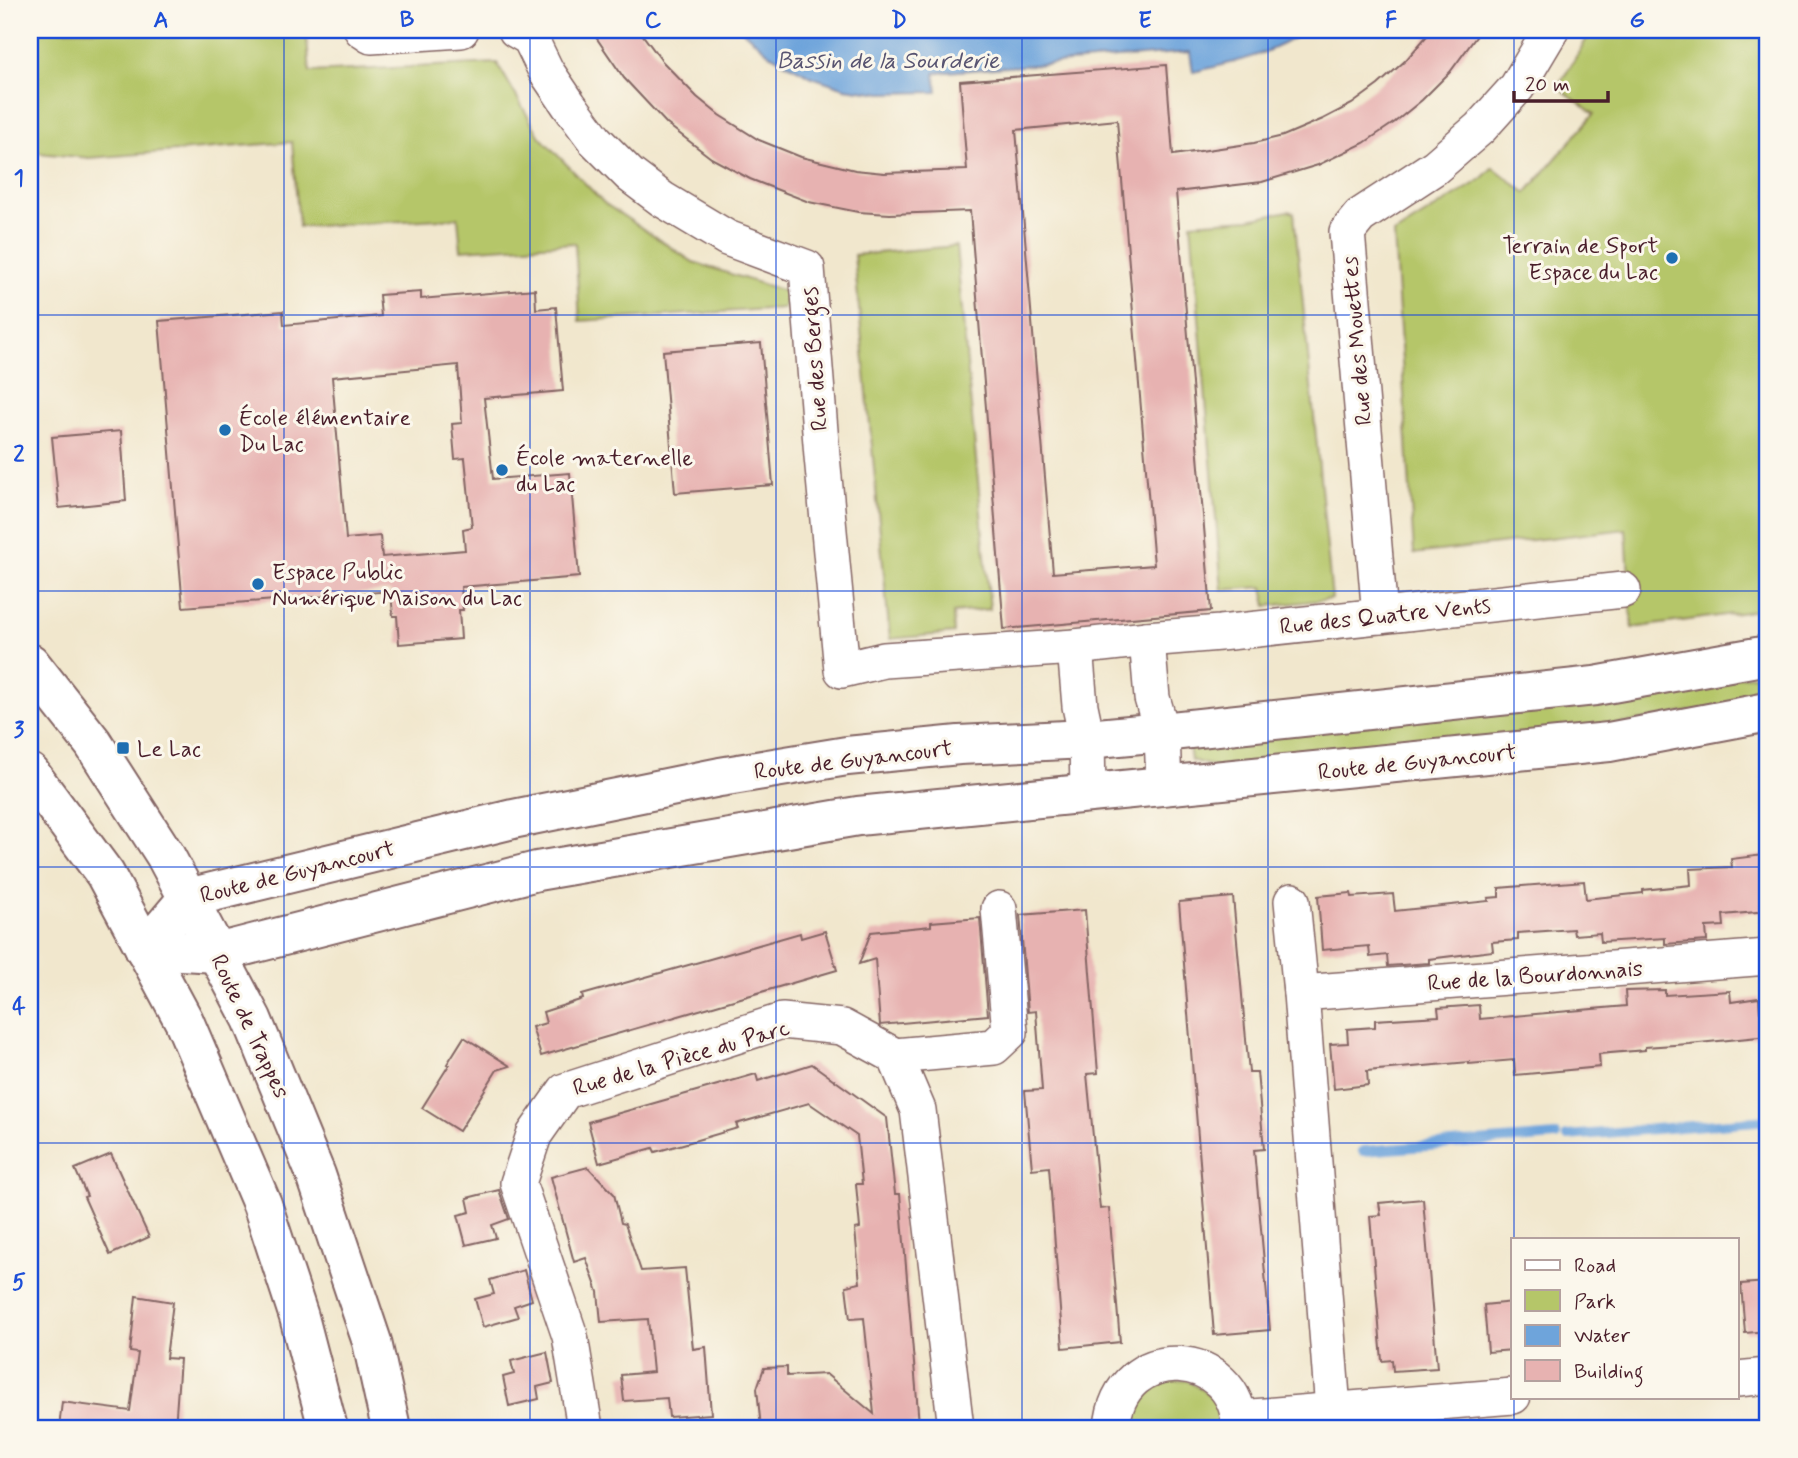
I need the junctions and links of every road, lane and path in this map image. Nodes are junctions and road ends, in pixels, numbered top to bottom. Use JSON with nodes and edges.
{"nodes":[{"id":1,"x":362,"y":30,"type":"edge"},
{"id":2,"x":461,"y":30,"type":"edge"},
{"id":3,"x":516,"y":30,"type":"edge"},
{"id":4,"x":1551,"y":30,"type":"edge"},
{"id":5,"x":1623,"y":590,"type":"dead end"},
{"id":6,"x":1380,"y":615,"type":"junction"},
{"id":7,"x":1147,"y":639,"type":"junction"},
{"id":8,"x":1075,"y":648,"type":"junction"},
{"id":9,"x":1768,"y":656,"type":"edge"},
{"id":10,"x":30,"y":663,"type":"edge"},
{"id":11,"x":842,"y":670,"type":"joint"},
{"id":12,"x":1768,"y":712,"type":"edge"},
{"id":13,"x":1162,"y":732,"type":"junction"},
{"id":14,"x":1087,"y":739,"type":"junction"},
{"id":15,"x":30,"y":773,"type":"edge"},
{"id":16,"x":1164,"y":787,"type":"junction"},
{"id":17,"x":1088,"y":793,"type":"junction"},
{"id":18,"x":188,"y":898,"type":"junction"},
{"id":19,"x":1292,"y":901,"type":"dead end"},
{"id":20,"x":999,"y":909,"type":"dead end"},
{"id":21,"x":145,"y":950,"type":"junction"},
{"id":22,"x":217,"y":953,"type":"junction"},
{"id":23,"x":1768,"y":957,"type":"edge"},
{"id":24,"x":1301,"y":993,"type":"junction"},
{"id":25,"x":895,"y":1056,"type":"junction"},
{"id":26,"x":1768,"y":1377,"type":"edge"},
{"id":27,"x":1738,"y":1379,"type":"edge"},
{"id":28,"x":1511,"y":1396,"type":"edge"},
{"id":29,"x":1333,"y":1410,"type":"junction"},
{"id":30,"x":1239,"y":1423,"type":"edge"},
{"id":31,"x":328,"y":1428,"type":"edge"},
{"id":32,"x":391,"y":1428,"type":"edge"},
{"id":33,"x":585,"y":1428,"type":"edge"},
{"id":34,"x":956,"y":1428,"type":"edge"},
{"id":35,"x":1112,"y":1428,"type":"edge"}],
"edges":[{"from":1,"to":2,"type":"street"},
{"from":3,"to":11,"type":"street","name":"Rue des Berges"},
{"from":4,"to":6,"type":"street","name":"Rue des Mouettes"},
{"from":5,"to":6,"type":"street","name":"Rue des Quatre Vents"},
{"from":6,"to":7,"type":"street","name":"Rue des Quatre Vents"},
{"from":7,"to":8,"type":"street","name":"Rue des Quatre Vents"},
{"from":7,"to":13,"type":"street"},
{"from":8,"to":11,"type":"street","name":"Rue des Quatre Vents"},
{"from":8,"to":14,"type":"street"},
{"from":9,"to":13,"type":"main road","name":"Route de Guyancourt"},
{"from":10,"to":18,"type":"main road","name":"Route de Trappes"},
{"from":12,"to":16,"type":"main road","name":"Route de Guyancourt"},
{"from":13,"to":14,"type":"main road","name":"Route de Guyancourt"},
{"from":13,"to":16,"type":"street"},
{"from":14,"to":17,"type":"street"},
{"from":14,"to":18,"type":"main road","name":"Route de Guyancourt"},
{"from":15,"to":21,"type":"main road"},
{"from":16,"to":17,"type":"main road","name":"Route de Guyancourt"},
{"from":17,"to":22,"type":"main road","name":"Route de Guyancourt"},
{"from":18,"to":21,"type":"main road","name":"Route de Guyancourt"},
{"from":18,"to":22,"type":"main road","name":"Route de Trappes"},
{"from":19,"to":24,"type":"street"},
{"from":20,"to":25,"type":"street"},
{"from":21,"to":22,"type":"main road","name":"Route de Guyancourt"},
{"from":21,"to":31,"type":"main road"},
{"from":22,"to":32,"type":"main road","name":"Route de Trappes"},
{"from":23,"to":24,"type":"street","name":"Rue de la Bourdonnais"},
{"from":24,"to":29,"type":"street"},
{"from":25,"to":33,"type":"street","name":"Rue de la Pièce du Parc"},
{"from":25,"to":34,"type":"street"},
{"from":26,"to":27,"type":"street"},
{"from":28,"to":29,"type":"street"},
{"from":29,"to":30,"type":"street"},
{"from":30,"to":35,"type":"street"}]}
